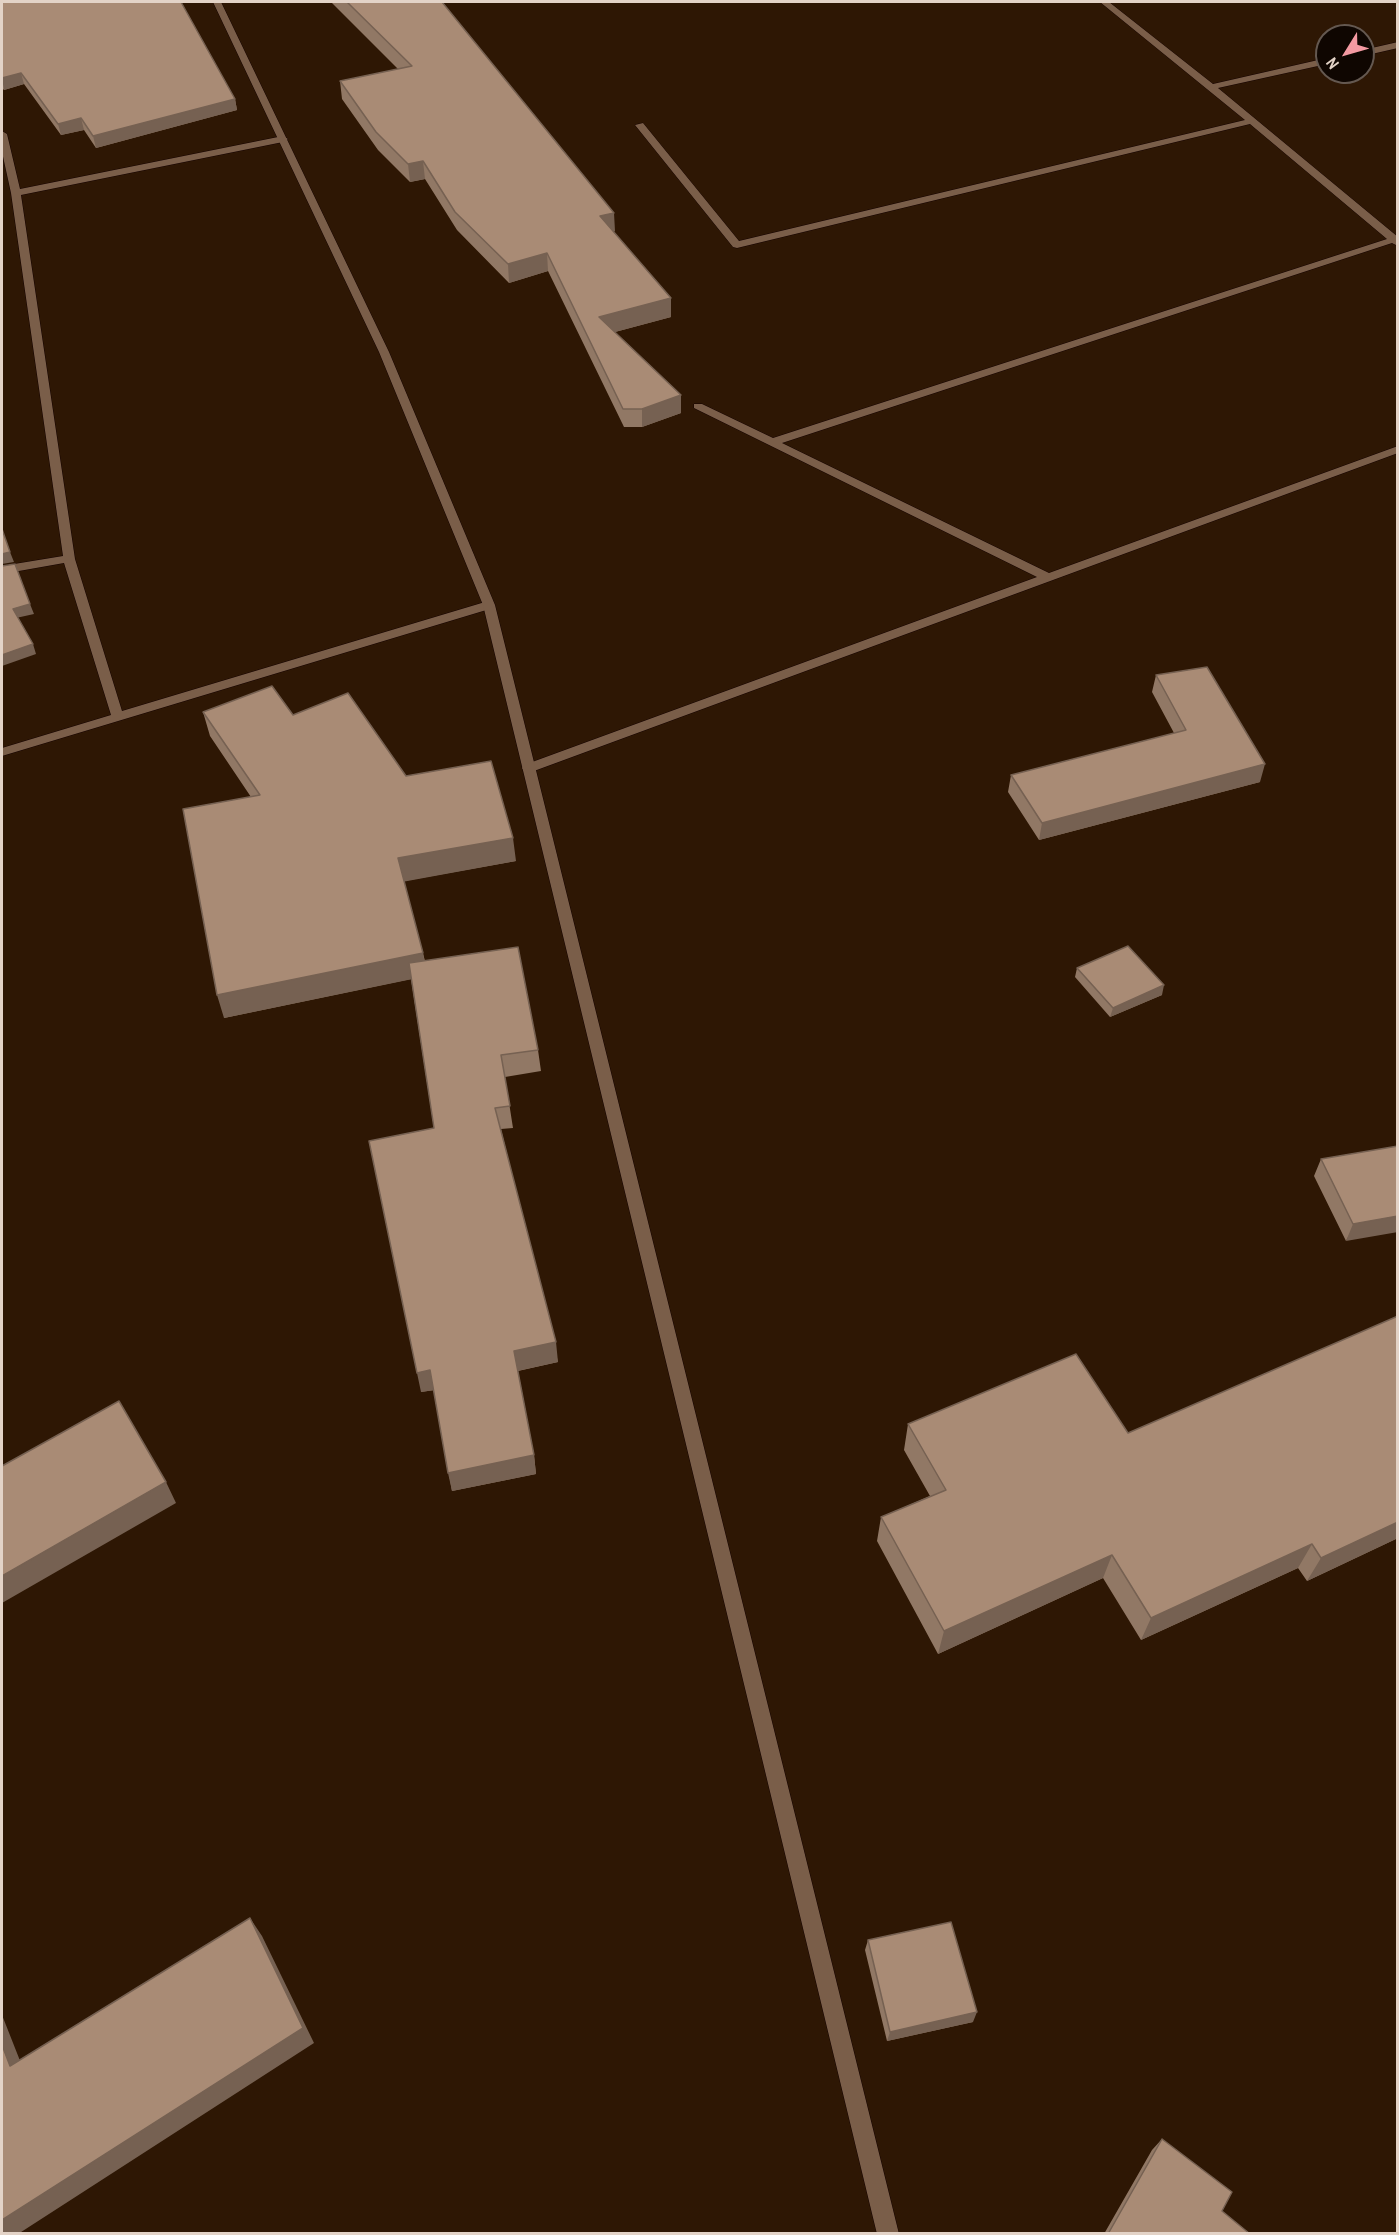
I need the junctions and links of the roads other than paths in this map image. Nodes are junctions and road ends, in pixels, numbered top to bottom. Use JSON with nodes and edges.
{"nodes":[{"id":1,"x":217,"y":2,"type":"edge"},
{"id":2,"x":1104,"y":2,"type":"edge"},
{"id":3,"x":1398,"y":45,"type":"edge"},
{"id":4,"x":1375,"y":50,"type":"edge"},
{"id":5,"x":1315,"y":64,"type":"edge"},
{"id":6,"x":1211,"y":87,"type":"junction"},
{"id":7,"x":1252,"y":122,"type":"junction"},
{"id":8,"x":640,"y":125,"type":"dead end"},
{"id":9,"x":2,"y":134,"type":"edge"},
{"id":10,"x":283,"y":139,"type":"junction"},
{"id":11,"x":16,"y":193,"type":"junction"},
{"id":12,"x":1395,"y":242,"type":"edge"},
{"id":13,"x":698,"y":406,"type":"dead end"},
{"id":14,"x":772,"y":441,"type":"junction"},
{"id":15,"x":1398,"y":449,"type":"edge"},
{"id":16,"x":69,"y":559,"type":"junction"},
{"id":17,"x":2,"y":570,"type":"edge"},
{"id":18,"x":1047,"y":577,"type":"junction"},
{"id":19,"x":489,"y":605,"type":"junction"},
{"id":20,"x":117,"y":715,"type":"junction"},
{"id":21,"x":2,"y":752,"type":"edge"},
{"id":22,"x":529,"y":768,"type":"junction"},
{"id":23,"x":888,"y":2234,"type":"edge"}],
"edges":[{"from":1,"to":10,"type":"street"},
{"from":2,"to":6,"type":"street"},
{"from":3,"to":4,"type":"street"},
{"from":5,"to":6,"type":"street"},
{"from":6,"to":7,"type":"street"},
{"from":7,"to":8,"type":"street"},
{"from":7,"to":12,"type":"street"},
{"from":9,"to":11,"type":"street"},
{"from":10,"to":11,"type":"street"},
{"from":10,"to":19,"type":"street"},
{"from":11,"to":16,"type":"street"},
{"from":12,"to":14,"type":"street"},
{"from":13,"to":14,"type":"street"},
{"from":14,"to":18,"type":"street"},
{"from":15,"to":18,"type":"street"},
{"from":16,"to":17,"type":"street"},
{"from":16,"to":20,"type":"street"},
{"from":18,"to":22,"type":"street"},
{"from":19,"to":20,"type":"street"},
{"from":19,"to":22,"type":"street"},
{"from":20,"to":21,"type":"street"},
{"from":22,"to":23,"type":"street"}]}
